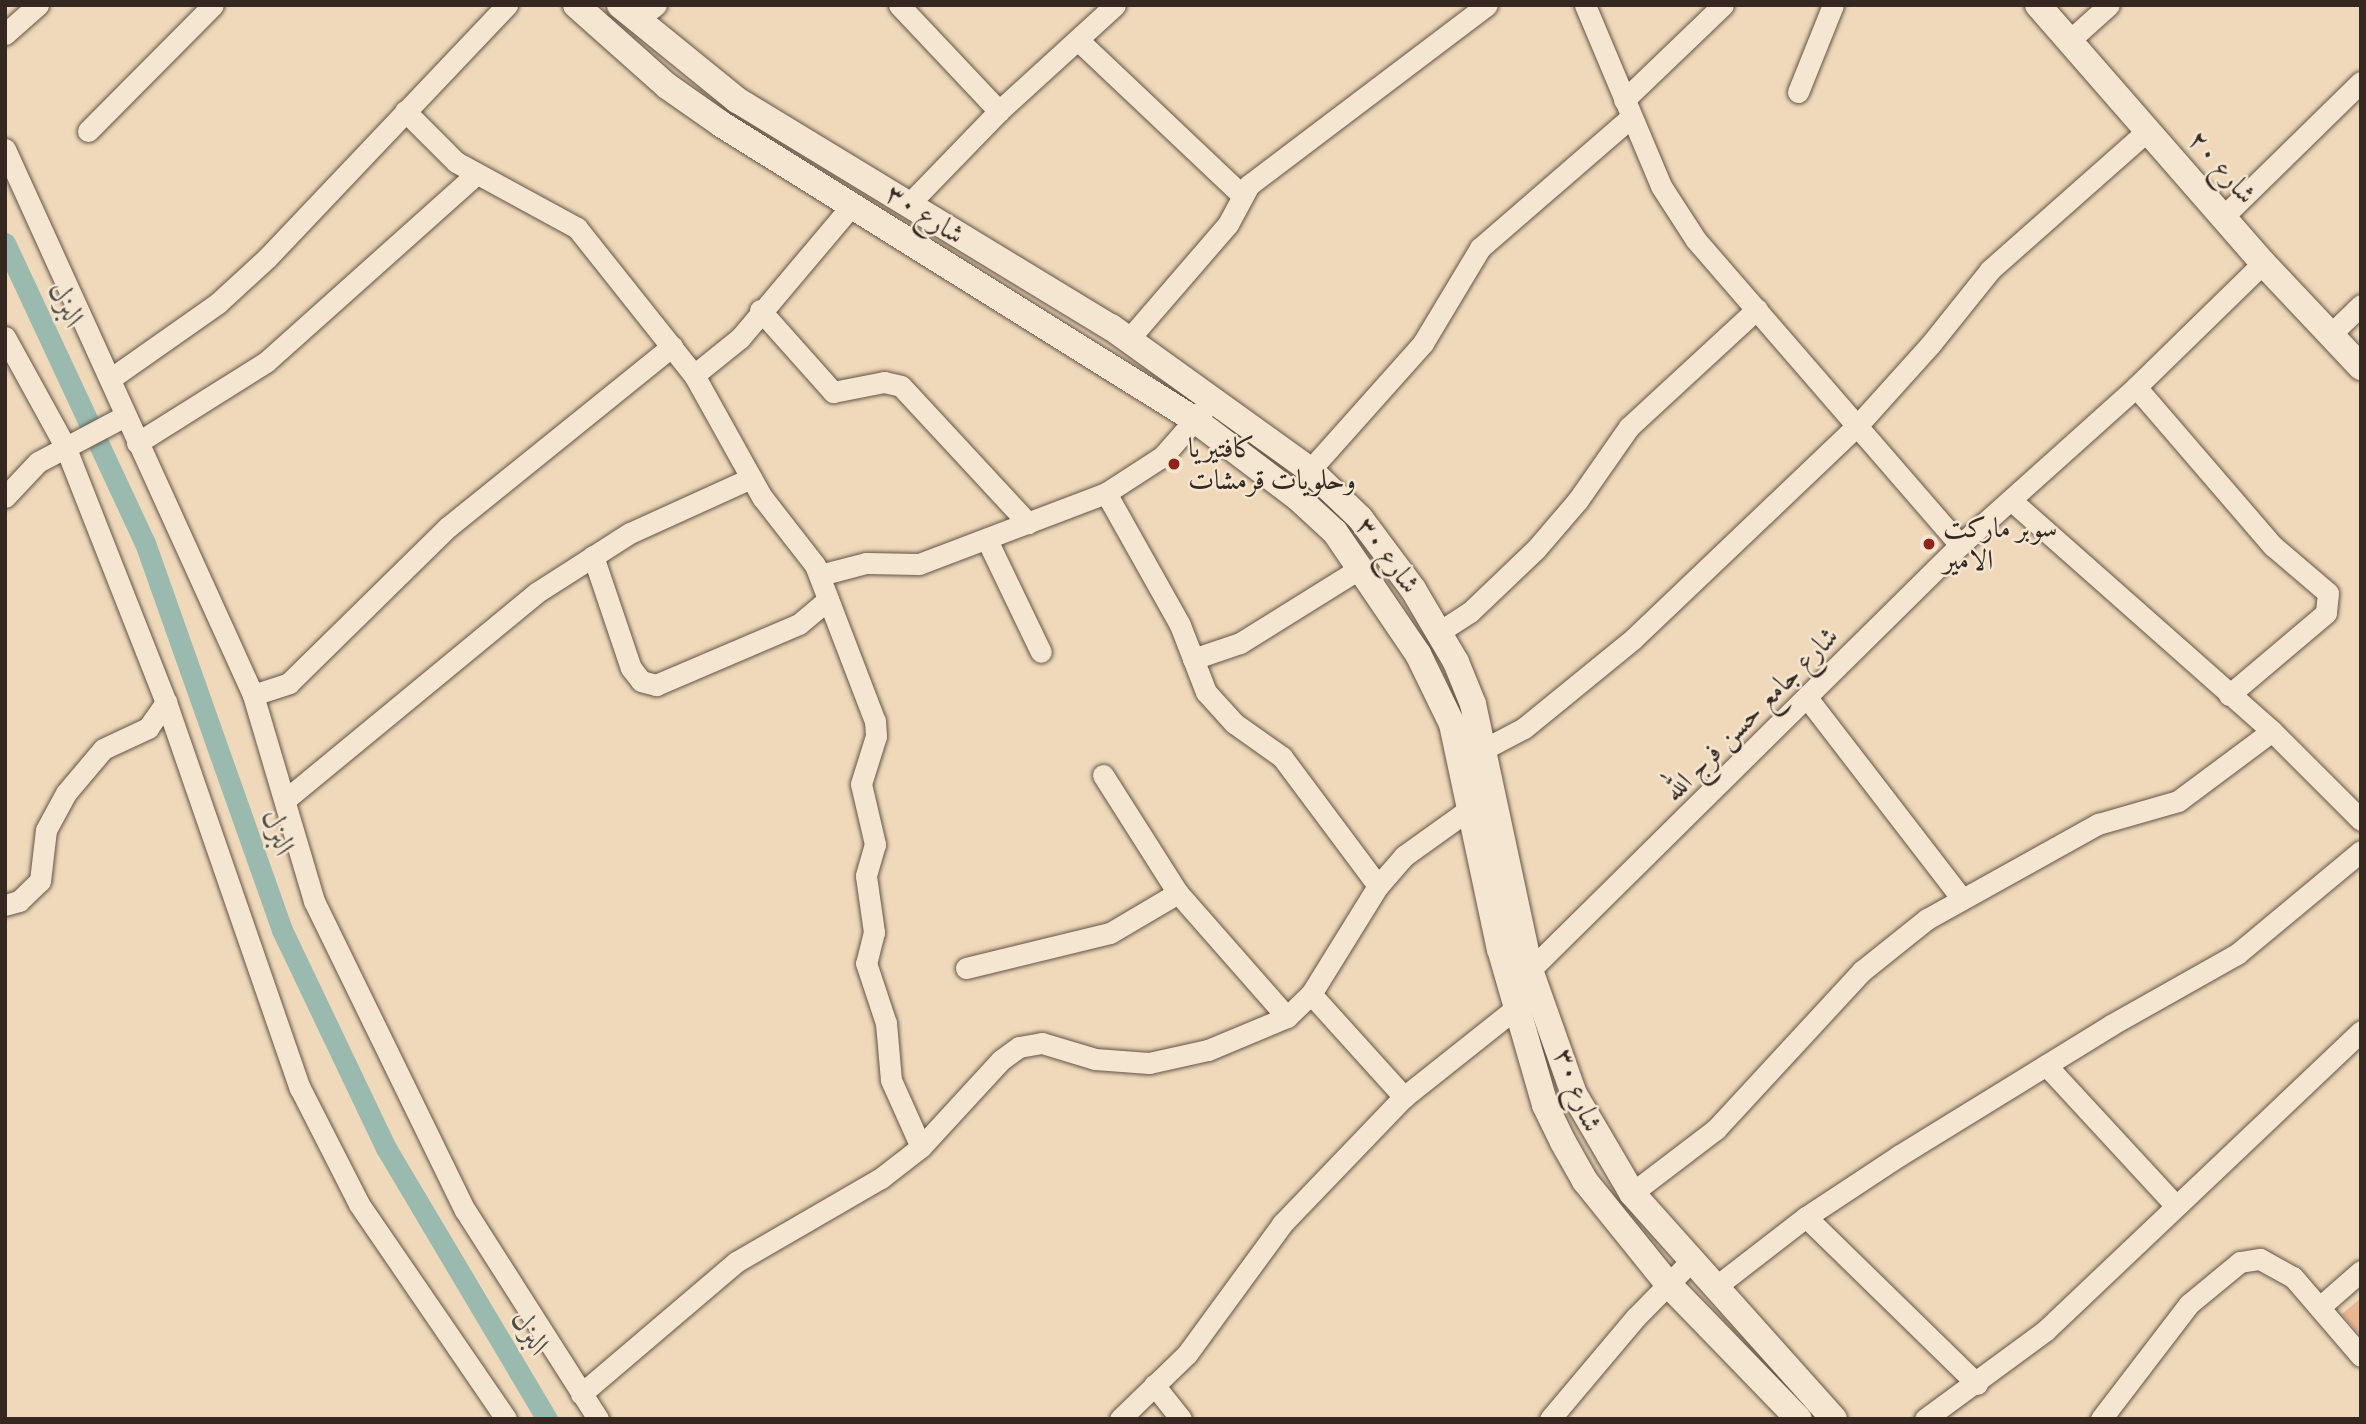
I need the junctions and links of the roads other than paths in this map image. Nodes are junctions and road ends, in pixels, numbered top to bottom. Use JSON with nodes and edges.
{"nodes":[{"id":1,"x":38,"y":5,"type":"edge"},
{"id":2,"x":213,"y":5,"type":"edge"},
{"id":3,"x":507,"y":5,"type":"edge"},
{"id":4,"x":576,"y":5,"type":"edge"},
{"id":5,"x":899,"y":5,"type":"edge"},
{"id":6,"x":1115,"y":5,"type":"edge"},
{"id":7,"x":1487,"y":5,"type":"edge"},
{"id":8,"x":1585,"y":5,"type":"edge"},
{"id":9,"x":1723,"y":5,"type":"edge"},
{"id":10,"x":1833,"y":5,"type":"edge"},
{"id":11,"x":2038,"y":5,"type":"edge"},
{"id":12,"x":2109,"y":5,"type":"edge"},
{"id":13,"x":637,"y":10,"type":"edge"},
{"id":14,"x":5,"y":34,"type":"edge"},
{"id":15,"x":1078,"y":40,"type":"junction"},
{"id":16,"x":2070,"y":40,"type":"junction"},
{"id":17,"x":2361,"y":82,"type":"edge"},
{"id":18,"x":1798,"y":92,"type":"dead end"},
{"id":19,"x":737,"y":100,"type":"junction"},
{"id":20,"x":1627,"y":109,"type":"junction"},
{"id":21,"x":405,"y":111,"type":"junction"},
{"id":22,"x":999,"y":111,"type":"junction"},
{"id":23,"x":721,"y":124,"type":"junction"},
{"id":24,"x":2148,"y":130,"type":"junction"},
{"id":25,"x":88,"y":131,"type":"dead end"},
{"id":26,"x":5,"y":149,"type":"edge"},
{"id":27,"x":475,"y":175,"type":"junction"},
{"id":28,"x":1242,"y":195,"type":"junction"},
{"id":29,"x":852,"y":205,"type":"junction"},
{"id":30,"x":908,"y":205,"type":"junction"},
{"id":31,"x":2223,"y":217,"type":"junction"},
{"id":32,"x":2263,"y":263,"type":"junction"},
{"id":33,"x":2361,"y":305,"type":"edge"},
{"id":34,"x":1757,"y":309,"type":"junction"},
{"id":35,"x":760,"y":310,"type":"junction"},
{"id":36,"x":2330,"y":335,"type":"junction"},
{"id":37,"x":5,"y":337,"type":"edge"},
{"id":38,"x":1128,"y":340,"type":"junction"},
{"id":39,"x":672,"y":346,"type":"junction"},
{"id":40,"x":2361,"y":367,"type":"edge"},
{"id":41,"x":694,"y":375,"type":"junction"},
{"id":42,"x":110,"y":379,"type":"junction"},
{"id":43,"x":2136,"y":387,"type":"junction"},
{"id":44,"x":1213,"y":400,"type":"junction"},
{"id":45,"x":125,"y":416,"type":"junction"},
{"id":46,"x":1195,"y":420,"type":"junction"},
{"id":47,"x":1857,"y":426,"type":"junction"},
{"id":48,"x":136,"y":443,"type":"junction"},
{"id":49,"x":65,"y":446,"type":"junction"},
{"id":50,"x":1310,"y":470,"type":"junction"},
{"id":51,"x":751,"y":478,"type":"junction"},
{"id":52,"x":1106,"y":493,"type":"junction"},
{"id":53,"x":5,"y":497,"type":"edge"},
{"id":54,"x":2012,"y":501,"type":"junction"},
{"id":55,"x":1028,"y":523,"type":"junction"},
{"id":56,"x":987,"y":540,"type":"junction"},
{"id":57,"x":1960,"y":545,"type":"junction"},
{"id":58,"x":593,"y":556,"type":"junction"},
{"id":59,"x":1362,"y":567,"type":"junction"},
{"id":60,"x":820,"y":575,"type":"junction"},
{"id":61,"x":828,"y":600,"type":"junction"},
{"id":62,"x":1439,"y":632,"type":"junction"},
{"id":63,"x":1041,"y":652,"type":"dead end"},
{"id":64,"x":1193,"y":659,"type":"junction"},
{"id":65,"x":253,"y":695,"type":"junction"},
{"id":66,"x":2229,"y":695,"type":"junction"},
{"id":67,"x":1808,"y":699,"type":"junction"},
{"id":68,"x":166,"y":702,"type":"junction"},
{"id":69,"x":2272,"y":731,"type":"junction"},
{"id":70,"x":1486,"y":748,"type":"junction"},
{"id":71,"x":1103,"y":775,"type":"dead end"},
{"id":72,"x":285,"y":800,"type":"junction"},
{"id":73,"x":1471,"y":808,"type":"junction"},
{"id":74,"x":2361,"y":820,"type":"edge"},
{"id":75,"x":2361,"y":850,"type":"edge"},
{"id":76,"x":1378,"y":886,"type":"junction"},
{"id":77,"x":1178,"y":893,"type":"junction"},
{"id":78,"x":1961,"y":898,"type":"junction"},
{"id":79,"x":5,"y":905,"type":"edge"},
{"id":80,"x":966,"y":968,"type":"dead end"},
{"id":81,"x":1530,"y":970,"type":"junction"},
{"id":82,"x":1311,"y":995,"type":"junction"},
{"id":83,"x":1516,"y":1008,"type":"junction"},
{"id":84,"x":1287,"y":1017,"type":"junction"},
{"id":85,"x":2361,"y":1031,"type":"edge"},
{"id":86,"x":2046,"y":1065,"type":"junction"},
{"id":87,"x":1404,"y":1097,"type":"junction"},
{"id":88,"x":921,"y":1147,"type":"junction"},
{"id":89,"x":1632,"y":1193,"type":"junction"},
{"id":90,"x":2175,"y":1205,"type":"junction"},
{"id":91,"x":1806,"y":1217,"type":"junction"},
{"id":92,"x":1690,"y":1262,"type":"junction"},
{"id":93,"x":2361,"y":1271,"type":"edge"},
{"id":94,"x":1668,"y":1284,"type":"junction"},
{"id":95,"x":1714,"y":1288,"type":"junction"},
{"id":96,"x":2321,"y":1306,"type":"junction"},
{"id":97,"x":2361,"y":1356,"type":"edge"},
{"id":98,"x":1977,"y":1384,"type":"junction"},
{"id":99,"x":1154,"y":1385,"type":"junction"},
{"id":100,"x":581,"y":1394,"type":"junction"},
{"id":101,"x":506,"y":1419,"type":"edge"},
{"id":102,"x":598,"y":1419,"type":"edge"},
{"id":103,"x":1120,"y":1419,"type":"edge"},
{"id":104,"x":1181,"y":1419,"type":"edge"},
{"id":105,"x":1550,"y":1419,"type":"edge"},
{"id":106,"x":1799,"y":1419,"type":"edge"},
{"id":107,"x":1834,"y":1419,"type":"edge"},
{"id":108,"x":1925,"y":1419,"type":"edge"},
{"id":109,"x":2101,"y":1419,"type":"edge"}],
"edges":[{"from":1,"to":14,"type":"street"},
{"from":2,"to":25,"type":"street"},
{"from":3,"to":21,"type":"street"},
{"from":4,"to":23,"type":"street","name":"شارع ٣٠"},
{"from":5,"to":22,"type":"street"},
{"from":6,"to":15,"type":"street"},
{"from":7,"to":28,"type":"street"},
{"from":8,"to":20,"type":"street"},
{"from":9,"to":20,"type":"street"},
{"from":10,"to":18,"type":"street"},
{"from":11,"to":16,"type":"street","name":"شارع ٢٠"},
{"from":12,"to":16,"type":"street"},
{"from":13,"to":19,"type":"street","name":"شارع ٣٠"},
{"from":15,"to":22,"type":"street"},
{"from":15,"to":28,"type":"street"},
{"from":16,"to":24,"type":"street","name":"شارع ٢٠"},
{"from":17,"to":31,"type":"street"},
{"from":19,"to":23,"type":"street"},
{"from":19,"to":30,"type":"street","name":"شارع ٣٠"},
{"from":20,"to":34,"type":"street"},
{"from":20,"to":50,"type":"street"},
{"from":21,"to":27,"type":"street"},
{"from":21,"to":42,"type":"street"},
{"from":22,"to":30,"type":"street"},
{"from":23,"to":29,"type":"street","name":"شارع ٣٠"},
{"from":24,"to":31,"type":"street","name":"شارع ٢٠"},
{"from":24,"to":47,"type":"street"},
{"from":26,"to":42,"type":"street"},
{"from":27,"to":39,"type":"street"},
{"from":27,"to":48,"type":"street"},
{"from":28,"to":38,"type":"street"},
{"from":29,"to":35,"type":"street"},
{"from":29,"to":46,"type":"street","name":"شارع ٣٠"},
{"from":30,"to":38,"type":"street","name":"شارع ٣٠"},
{"from":31,"to":32,"type":"street","name":"شارع ٢٠"},
{"from":32,"to":36,"type":"street","name":"شارع ٢٠"},
{"from":32,"to":43,"type":"street","name":"شارع جامع حسن فرج الله"},
{"from":33,"to":36,"type":"street"},
{"from":34,"to":47,"type":"street"},
{"from":34,"to":62,"type":"street"},
{"from":35,"to":41,"type":"street"},
{"from":35,"to":55,"type":"street"},
{"from":36,"to":40,"type":"street","name":"شارع ٢٠"},
{"from":37,"to":49,"type":"street"},
{"from":38,"to":44,"type":"street","name":"شارع ٣٠"},
{"from":39,"to":41,"type":"street"},
{"from":39,"to":65,"type":"street"},
{"from":41,"to":51,"type":"street"},
{"from":42,"to":45,"type":"street"},
{"from":43,"to":54,"type":"street","name":"شارع جامع حسن فرج الله"},
{"from":43,"to":66,"type":"street"},
{"from":44,"to":46,"type":"street"},
{"from":44,"to":50,"type":"street","name":"شارع ٣٠"},
{"from":45,"to":48,"type":"street"},
{"from":45,"to":49,"type":"street"},
{"from":46,"to":52,"type":"street"},
{"from":46,"to":59,"type":"street","name":"شارع ٣٠"},
{"from":47,"to":57,"type":"street"},
{"from":47,"to":70,"type":"street"},
{"from":48,"to":65,"type":"street"},
{"from":49,"to":53,"type":"street"},
{"from":49,"to":68,"type":"street"},
{"from":50,"to":62,"type":"street","name":"شارع ٣٠"},
{"from":51,"to":58,"type":"street"},
{"from":51,"to":60,"type":"street"},
{"from":52,"to":55,"type":"street"},
{"from":52,"to":64,"type":"street"},
{"from":54,"to":57,"type":"street","name":"شارع جامع حسن فرج الله"},
{"from":54,"to":66,"type":"street"},
{"from":55,"to":56,"type":"street"},
{"from":56,"to":60,"type":"street"},
{"from":56,"to":63,"type":"street"},
{"from":57,"to":67,"type":"street","name":"شارع جامع حسن فرج الله"},
{"from":58,"to":61,"type":"street"},
{"from":58,"to":72,"type":"street"},
{"from":59,"to":64,"type":"street"},
{"from":59,"to":73,"type":"street","name":"شارع ٣٠"},
{"from":60,"to":61,"type":"street"},
{"from":61,"to":88,"type":"street"},
{"from":62,"to":70,"type":"street","name":"شارع ٣٠"},
{"from":64,"to":76,"type":"street"},
{"from":65,"to":72,"type":"street"},
{"from":66,"to":69,"type":"street"},
{"from":67,"to":78,"type":"street"},
{"from":67,"to":81,"type":"street","name":"شارع جامع حسن فرج الله"},
{"from":68,"to":79,"type":"street"},
{"from":68,"to":101,"type":"street"},
{"from":69,"to":74,"type":"street"},
{"from":69,"to":78,"type":"street"},
{"from":70,"to":81,"type":"street","name":"شارع ٣٠"},
{"from":71,"to":77,"type":"street"},
{"from":72,"to":100,"type":"street"},
{"from":73,"to":76,"type":"street"},
{"from":73,"to":83,"type":"street","name":"شارع ٣٠"},
{"from":75,"to":86,"type":"street"},
{"from":76,"to":82,"type":"street"},
{"from":77,"to":80,"type":"street"},
{"from":77,"to":84,"type":"street"},
{"from":78,"to":89,"type":"street"},
{"from":81,"to":89,"type":"street","name":"شارع ٣٠"},
{"from":82,"to":84,"type":"street"},
{"from":82,"to":87,"type":"street"},
{"from":83,"to":87,"type":"street"},
{"from":83,"to":94,"type":"street","name":"شارع ٣٠"},
{"from":84,"to":88,"type":"street"},
{"from":85,"to":90,"type":"street"},
{"from":86,"to":90,"type":"street"},
{"from":86,"to":91,"type":"street"},
{"from":87,"to":99,"type":"street"},
{"from":88,"to":100,"type":"street"},
{"from":89,"to":92,"type":"street","name":"شارع ٣٠"},
{"from":90,"to":98,"type":"street"},
{"from":91,"to":95,"type":"street"},
{"from":91,"to":98,"type":"street"},
{"from":92,"to":94,"type":"street"},
{"from":92,"to":95,"type":"street","name":"شارع ٣٠"},
{"from":93,"to":96,"type":"street"},
{"from":94,"to":105,"type":"street"},
{"from":94,"to":106,"type":"street","name":"شارع ٣٠"},
{"from":95,"to":107,"type":"street","name":"شارع ٣٠"},
{"from":96,"to":97,"type":"street"},
{"from":96,"to":109,"type":"street"},
{"from":98,"to":108,"type":"street"},
{"from":99,"to":103,"type":"street"},
{"from":99,"to":104,"type":"street"},
{"from":100,"to":102,"type":"street"}]}
